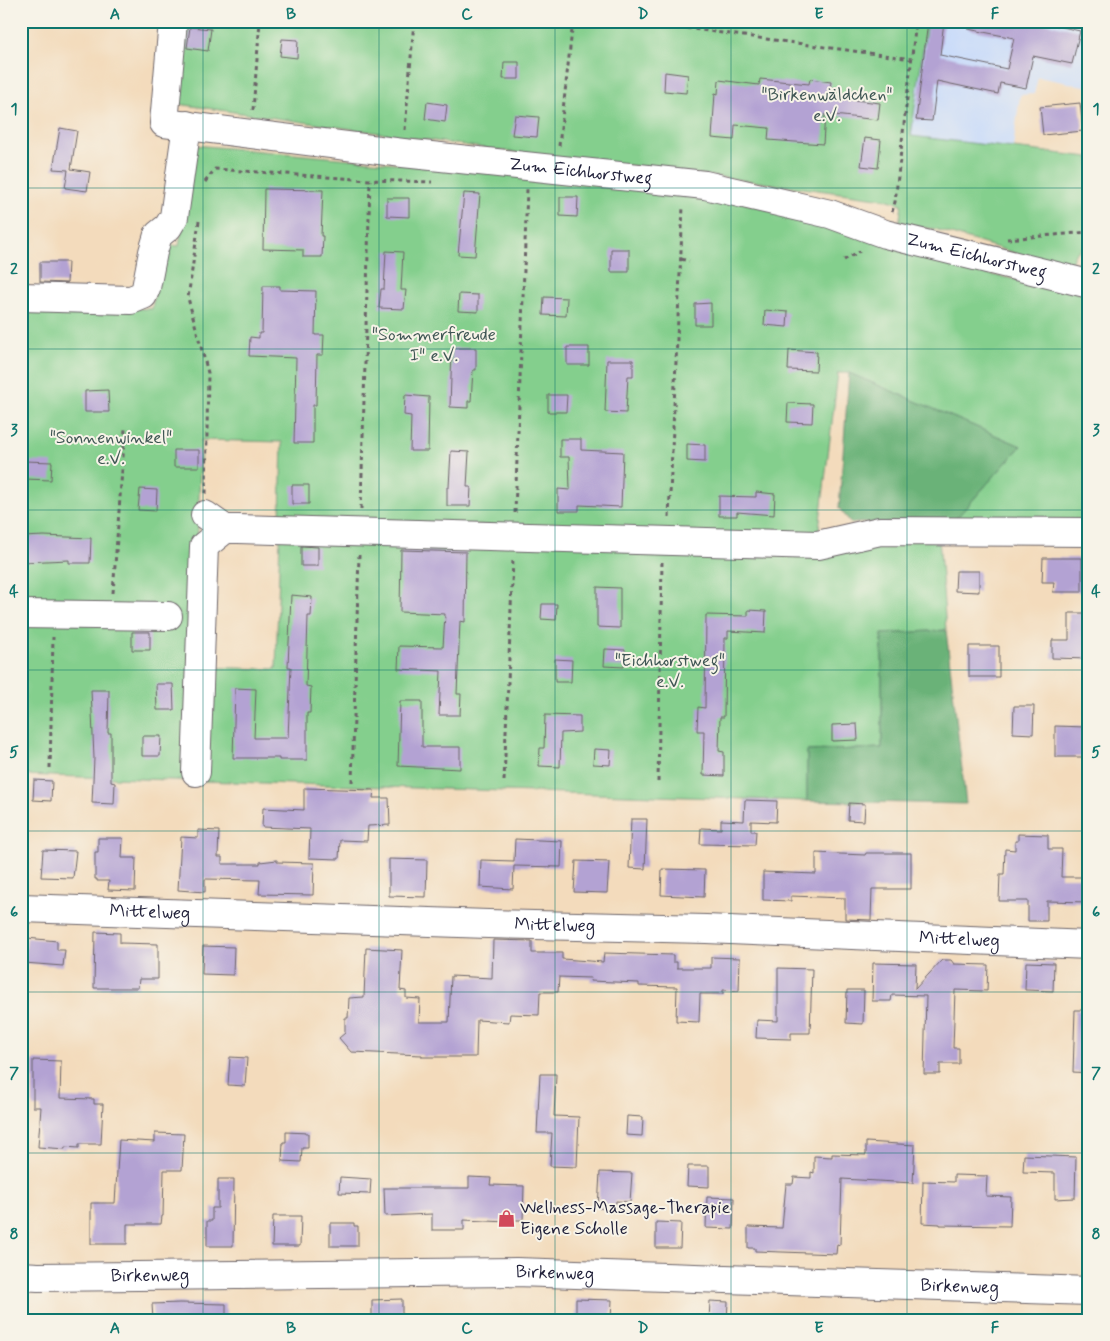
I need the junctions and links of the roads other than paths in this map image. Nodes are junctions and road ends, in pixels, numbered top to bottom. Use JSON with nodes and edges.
{"nodes":[{"id":1,"x":173,"y":21,"type":"edge"},
{"id":2,"x":187,"y":125,"type":"junction"},
{"id":3,"x":1089,"y":284,"type":"edge"},
{"id":4,"x":21,"y":298,"type":"edge"},
{"id":5,"x":1089,"y":532,"type":"edge"},
{"id":6,"x":21,"y":614,"type":"edge"},
{"id":7,"x":168,"y":616,"type":"dead end"},
{"id":8,"x":196,"y":772,"type":"dead end"},
{"id":9,"x":21,"y":908,"type":"edge"},
{"id":10,"x":1089,"y":945,"type":"edge"},
{"id":11,"x":21,"y":1276,"type":"edge"},
{"id":12,"x":1089,"y":1291,"type":"edge"}],
"edges":[{"from":1,"to":2,"type":"street","name":"Zum Eichhorstweg"},
{"from":2,"to":3,"type":"street","name":"Zum Eichhorstweg"},
{"from":2,"to":4,"type":"street"},
{"from":5,"to":8,"type":"street"},
{"from":6,"to":7,"type":"street"},
{"from":9,"to":10,"type":"street","name":"Mittelweg"},
{"from":11,"to":12,"type":"street","name":"Birkenweg"}]}
